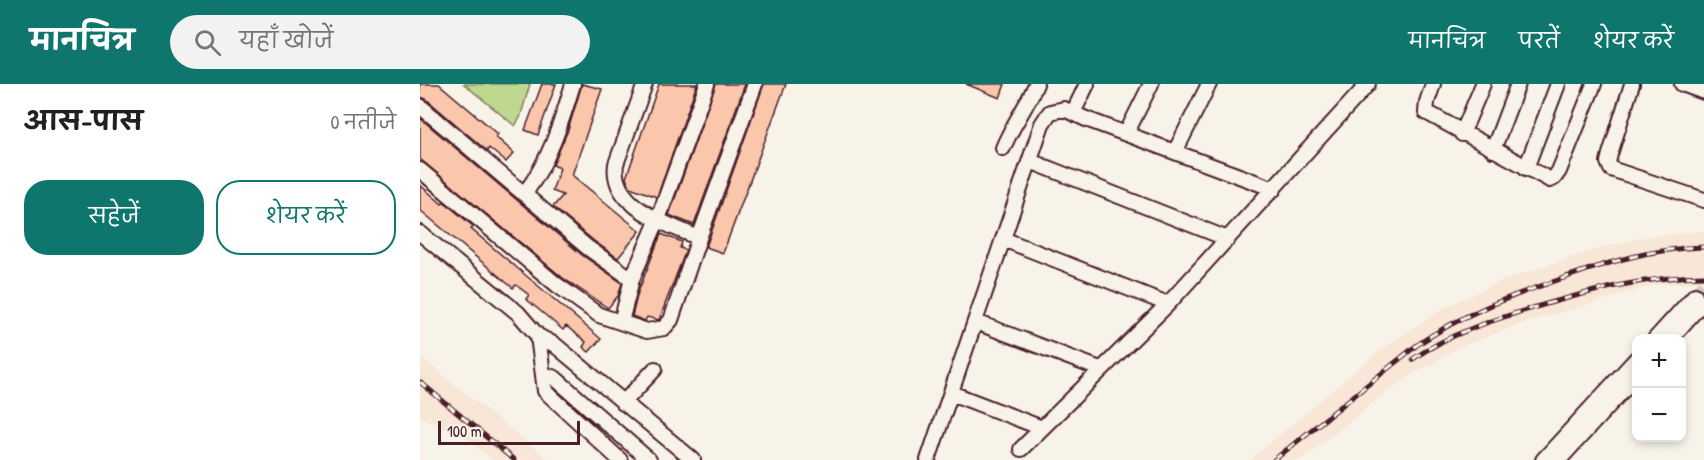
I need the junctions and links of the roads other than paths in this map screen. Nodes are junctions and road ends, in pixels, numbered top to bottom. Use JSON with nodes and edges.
{"nodes":[{"id":1,"x":573,"y":84,"type":"edge"},
{"id":2,"x":645,"y":84,"type":"edge"},
{"id":3,"x":707,"y":84,"type":"edge"},
{"id":4,"x":755,"y":84,"type":"edge"},
{"id":5,"x":1036,"y":84,"type":"edge"},
{"id":6,"x":1087,"y":84,"type":"edge"},
{"id":7,"x":1151,"y":84,"type":"edge"},
{"id":8,"x":1209,"y":84,"type":"edge"},
{"id":9,"x":1368,"y":84,"type":"edge"},
{"id":10,"x":1433,"y":84,"type":"edge"},
{"id":11,"x":1483,"y":84,"type":"edge"},
{"id":12,"x":1518,"y":84,"type":"edge"},
{"id":13,"x":1558,"y":84,"type":"edge"},
{"id":14,"x":1594,"y":84,"type":"edge"},
{"id":15,"x":1631,"y":84,"type":"edge"},
{"id":16,"x":420,"y":106,"type":"edge"},
{"id":17,"x":1073,"y":113,"type":"junction"},
{"id":18,"x":1126,"y":134,"type":"junction"},
{"id":19,"x":1462,"y":134,"type":"junction"},
{"id":20,"x":1003,"y":148,"type":"dead end"},
{"id":21,"x":1493,"y":150,"type":"junction"},
{"id":22,"x":1175,"y":152,"type":"junction"},
{"id":23,"x":1030,"y":161,"type":"junction"},
{"id":24,"x":1526,"y":168,"type":"junction"},
{"id":25,"x":420,"y":170,"type":"edge"},
{"id":26,"x":1274,"y":189,"type":"junction"},
{"id":27,"x":525,"y":193,"type":"junction"},
{"id":28,"x":1704,"y":200,"type":"edge"},
{"id":29,"x":657,"y":219,"type":"junction"},
{"id":30,"x":420,"y":233,"type":"edge"},
{"id":31,"x":699,"y":238,"type":"junction"},
{"id":32,"x":1003,"y":239,"type":"junction"},
{"id":33,"x":1228,"y":239,"type":"junction"},
{"id":34,"x":632,"y":279,"type":"junction"},
{"id":35,"x":1700,"y":298,"type":"edge"},
{"id":36,"x":1168,"y":304,"type":"junction"},
{"id":37,"x":621,"y":322,"type":"junction"},
{"id":38,"x":976,"y":322,"type":"junction"},
{"id":39,"x":1660,"y":334,"type":"edge"},
{"id":40,"x":1674,"y":334,"type":"edge"},
{"id":41,"x":538,"y":336,"type":"junction"},
{"id":42,"x":1632,"y":363,"type":"edge"},
{"id":43,"x":655,"y":369,"type":"dead end"},
{"id":44,"x":1100,"y":369,"type":"junction"},
{"id":45,"x":543,"y":374,"type":"junction"},
{"id":46,"x":1632,"y":380,"type":"edge"},
{"id":47,"x":951,"y":393,"type":"junction"},
{"id":48,"x":623,"y":403,"type":"junction"},
{"id":49,"x":1042,"y":428,"type":"junction"},
{"id":50,"x":1021,"y":449,"type":"dead end"},
{"id":51,"x":620,"y":460,"type":"edge"},
{"id":52,"x":649,"y":460,"type":"edge"},
{"id":53,"x":693,"y":460,"type":"edge"},
{"id":54,"x":928,"y":460,"type":"edge"},
{"id":55,"x":1543,"y":460,"type":"edge"},
{"id":56,"x":1559,"y":460,"type":"edge"}],
"edges":[{"from":1,"to":27,"type":"street"},
{"from":2,"to":29,"type":"street"},
{"from":3,"to":29,"type":"street"},
{"from":4,"to":31,"type":"street"},
{"from":5,"to":20,"type":"street"},
{"from":6,"to":17,"type":"street"},
{"from":7,"to":18,"type":"street"},
{"from":8,"to":22,"type":"street"},
{"from":9,"to":26,"type":"street"},
{"from":10,"to":19,"type":"street"},
{"from":11,"to":19,"type":"street"},
{"from":12,"to":21,"type":"street"},
{"from":13,"to":24,"type":"street"},
{"from":14,"to":24,"type":"street"},
{"from":15,"to":28,"type":"street"},
{"from":16,"to":27,"type":"street"},
{"from":17,"to":18,"type":"street"},
{"from":17,"to":23,"type":"street"},
{"from":18,"to":22,"type":"street"},
{"from":19,"to":21,"type":"street"},
{"from":21,"to":24,"type":"street"},
{"from":22,"to":26,"type":"street"},
{"from":23,"to":32,"type":"street"},
{"from":23,"to":33,"type":"street"},
{"from":25,"to":37,"type":"street"},
{"from":26,"to":33,"type":"street"},
{"from":27,"to":34,"type":"street"},
{"from":29,"to":31,"type":"street"},
{"from":29,"to":34,"type":"street"},
{"from":30,"to":41,"type":"street"},
{"from":31,"to":37,"type":"street"},
{"from":32,"to":36,"type":"street"},
{"from":32,"to":38,"type":"street"},
{"from":33,"to":36,"type":"street"},
{"from":34,"to":37,"type":"street"},
{"from":35,"to":39,"type":"street"},
{"from":35,"to":40,"type":"street"},
{"from":36,"to":44,"type":"street"},
{"from":38,"to":44,"type":"street"},
{"from":38,"to":47,"type":"street"},
{"from":41,"to":45,"type":"street"},
{"from":41,"to":48,"type":"street"},
{"from":42,"to":55,"type":"street"},
{"from":43,"to":48,"type":"street"},
{"from":44,"to":49,"type":"street"},
{"from":45,"to":51,"type":"street"},
{"from":45,"to":52,"type":"street"},
{"from":46,"to":56,"type":"street"},
{"from":47,"to":49,"type":"street"},
{"from":47,"to":54,"type":"street"},
{"from":48,"to":53,"type":"street"},
{"from":49,"to":50,"type":"street"}]}
